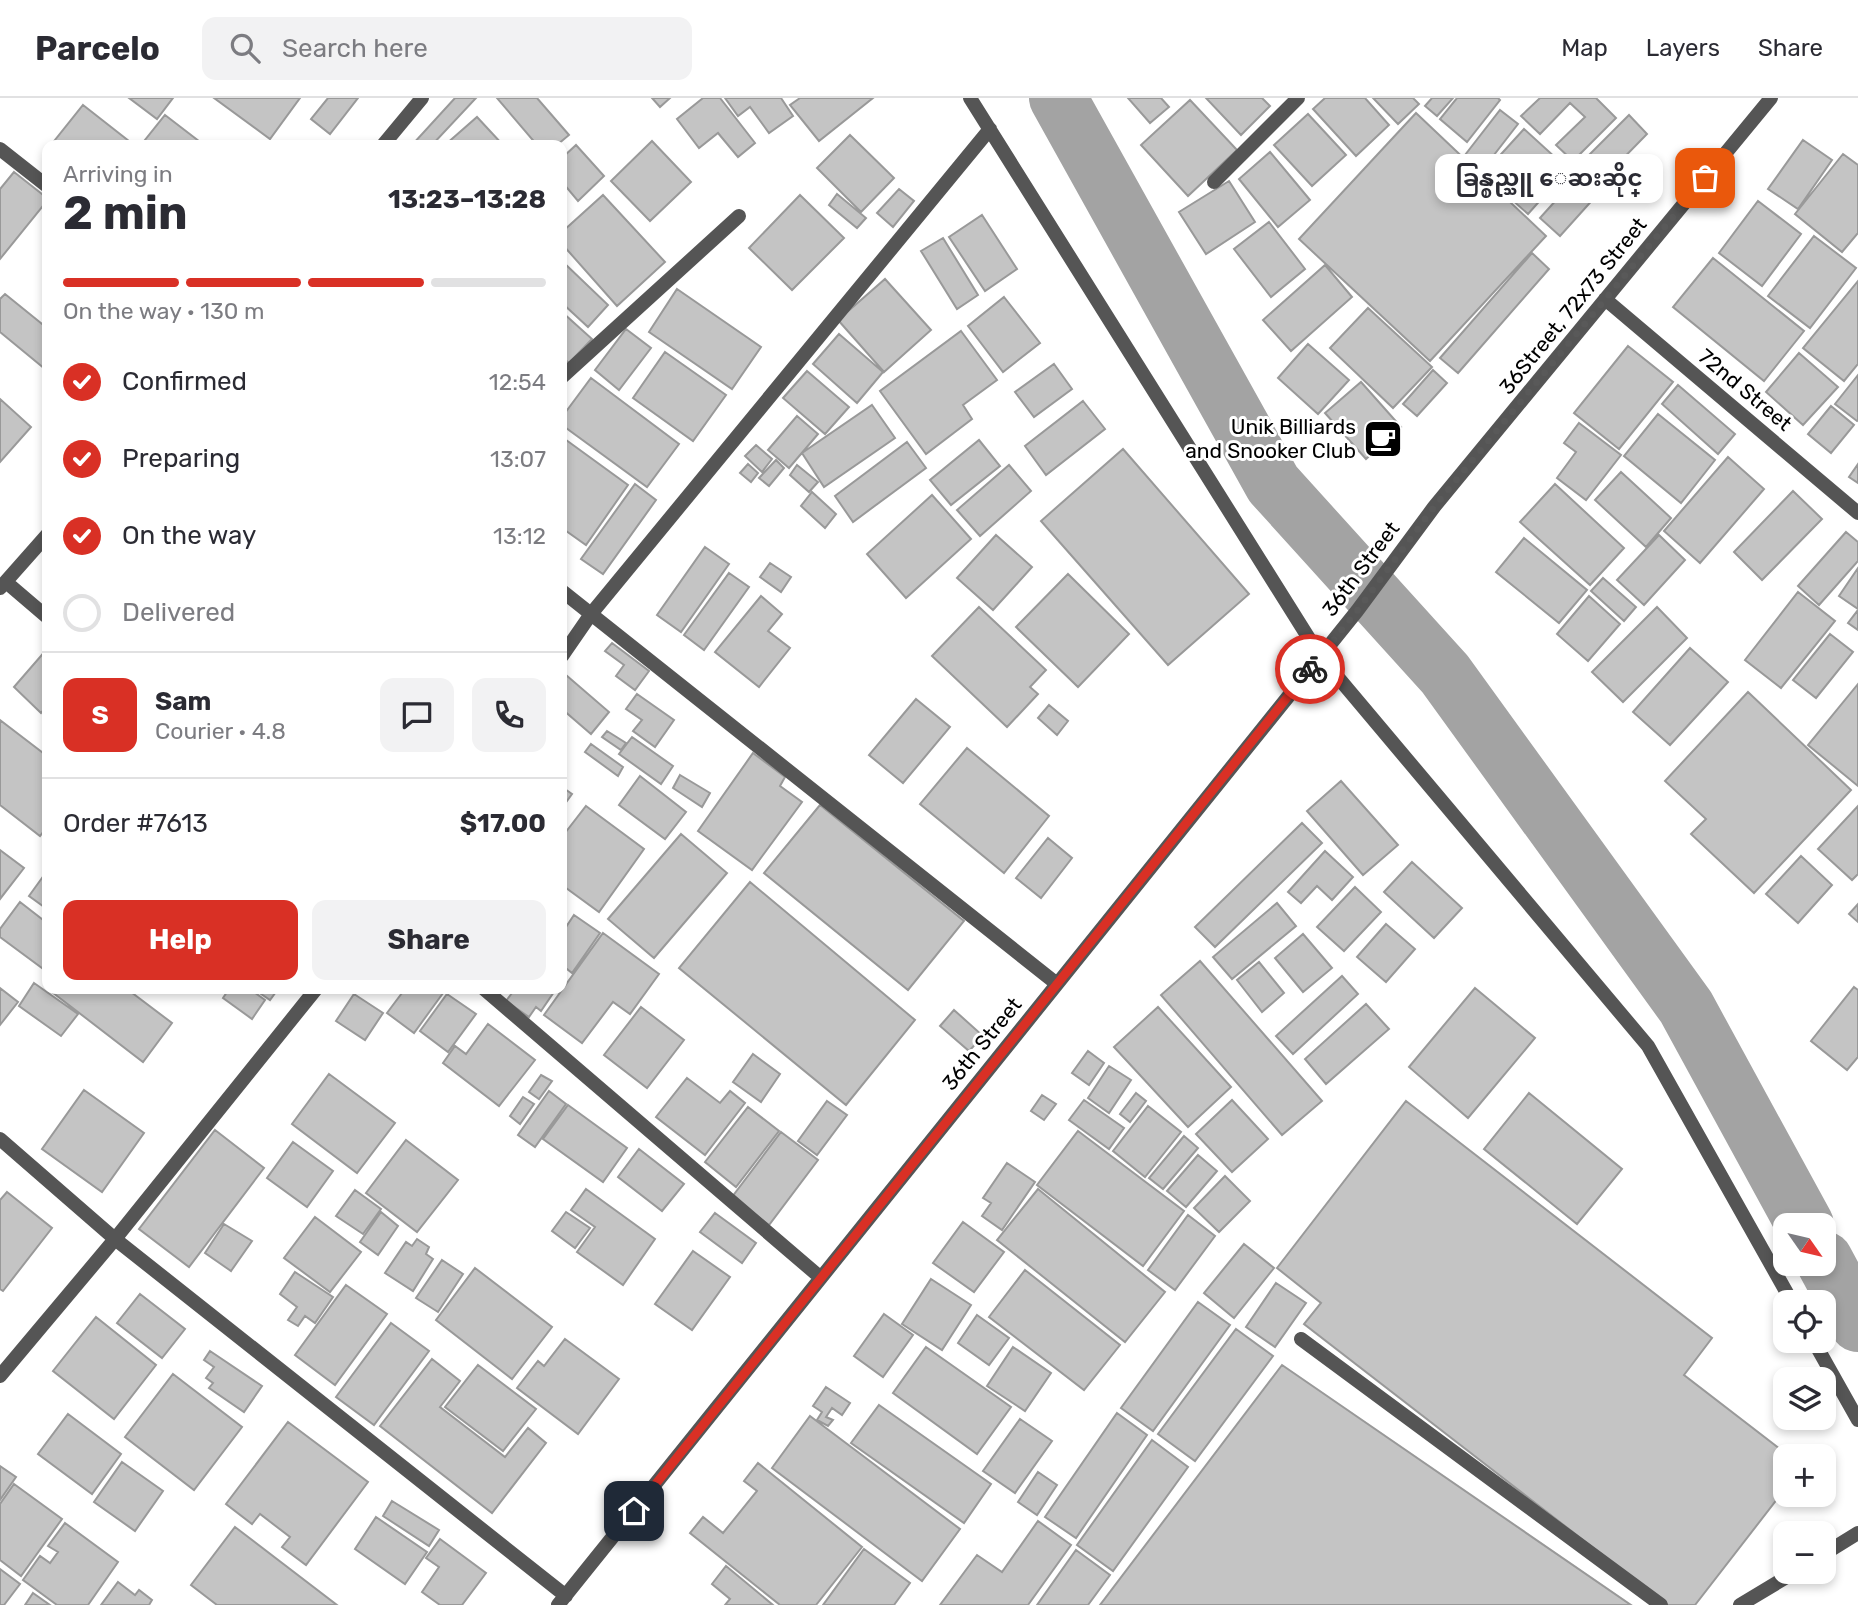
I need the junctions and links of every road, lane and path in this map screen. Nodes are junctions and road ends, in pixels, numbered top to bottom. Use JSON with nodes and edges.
{"nodes":[{"id":1,"x":422,"y":98,"type":"edge"},
{"id":2,"x":970,"y":98,"type":"edge"},
{"id":3,"x":1298,"y":98,"type":"edge"},
{"id":4,"x":1771,"y":98,"type":"edge"},
{"id":5,"x":990,"y":129,"type":"junction"},
{"id":6,"x":387,"y":140,"type":"edge"},
{"id":7,"x":0,"y":149,"type":"edge"},
{"id":8,"x":42,"y":182,"type":"edge"},
{"id":9,"x":1214,"y":182,"type":"dead end"},
{"id":10,"x":739,"y":216,"type":"dead end"},
{"id":11,"x":1605,"y":299,"type":"junction"},
{"id":12,"x":567,"y":372,"type":"edge"},
{"id":13,"x":1434,"y":507,"type":"joint"},
{"id":14,"x":1858,"y":513,"type":"edge"},
{"id":15,"x":42,"y":541,"type":"edge"},
{"id":16,"x":3,"y":585,"type":"edge"},
{"id":17,"x":567,"y":594,"type":"edge"},
{"id":18,"x":42,"y":613,"type":"edge"},
{"id":19,"x":591,"y":614,"type":"junction"},
{"id":20,"x":567,"y":649,"type":"edge"},
{"id":21,"x":1320,"y":656,"type":"junction"},
{"id":22,"x":1057,"y":984,"type":"junction"},
{"id":23,"x":312,"y":994,"type":"edge"},
{"id":24,"x":490,"y":994,"type":"edge"},
{"id":25,"x":0,"y":1139,"type":"edge"},
{"id":26,"x":115,"y":1239,"type":"junction"},
{"id":27,"x":821,"y":1278,"type":"junction"},
{"id":28,"x":1785,"y":1290,"type":"edge"},
{"id":29,"x":1301,"y":1339,"type":"dead end"},
{"id":30,"x":1820,"y":1353,"type":"edge"},
{"id":31,"x":0,"y":1376,"type":"edge"},
{"id":32,"x":1858,"y":1420,"type":"edge"},
{"id":33,"x":1858,"y":1533,"type":"edge"},
{"id":34,"x":1836,"y":1547,"type":"edge"},
{"id":35,"x":1775,"y":1584,"type":"edge"},
{"id":36,"x":562,"y":1600,"type":"edge"},
{"id":37,"x":1661,"y":1605,"type":"edge"},
{"id":38,"x":1740,"y":1605,"type":"edge"}],
"edges":[{"from":1,"to":6,"type":"street"},
{"from":2,"to":5,"type":"street"},
{"from":3,"to":9,"type":"street"},
{"from":4,"to":11,"type":"street","name":"36Street, 72x73 Street"},
{"from":5,"to":19,"type":"street"},
{"from":5,"to":21,"type":"street"},
{"from":7,"to":8,"type":"street"},
{"from":10,"to":12,"type":"street"},
{"from":11,"to":13,"type":"street","name":"36Street, 72x73 Street"},
{"from":11,"to":14,"type":"street","name":"72nd Street"},
{"from":13,"to":21,"type":"street","name":"36th Street"},
{"from":15,"to":16,"type":"street"},
{"from":16,"to":18,"type":"street"},
{"from":17,"to":19,"type":"street"},
{"from":19,"to":20,"type":"street"},
{"from":19,"to":22,"type":"street"},
{"from":21,"to":22,"type":"street","name":"36th Street"},
{"from":21,"to":28,"type":"street"},
{"from":22,"to":27,"type":"street","name":"36th Street"},
{"from":23,"to":26,"type":"street"},
{"from":24,"to":27,"type":"street"},
{"from":25,"to":26,"type":"street"},
{"from":26,"to":31,"type":"street"},
{"from":26,"to":36,"type":"street"},
{"from":27,"to":36,"type":"street","name":"36th Street"},
{"from":29,"to":37,"type":"street"},
{"from":30,"to":32,"type":"street"},
{"from":33,"to":34,"type":"street"},
{"from":35,"to":38,"type":"street"}]}
